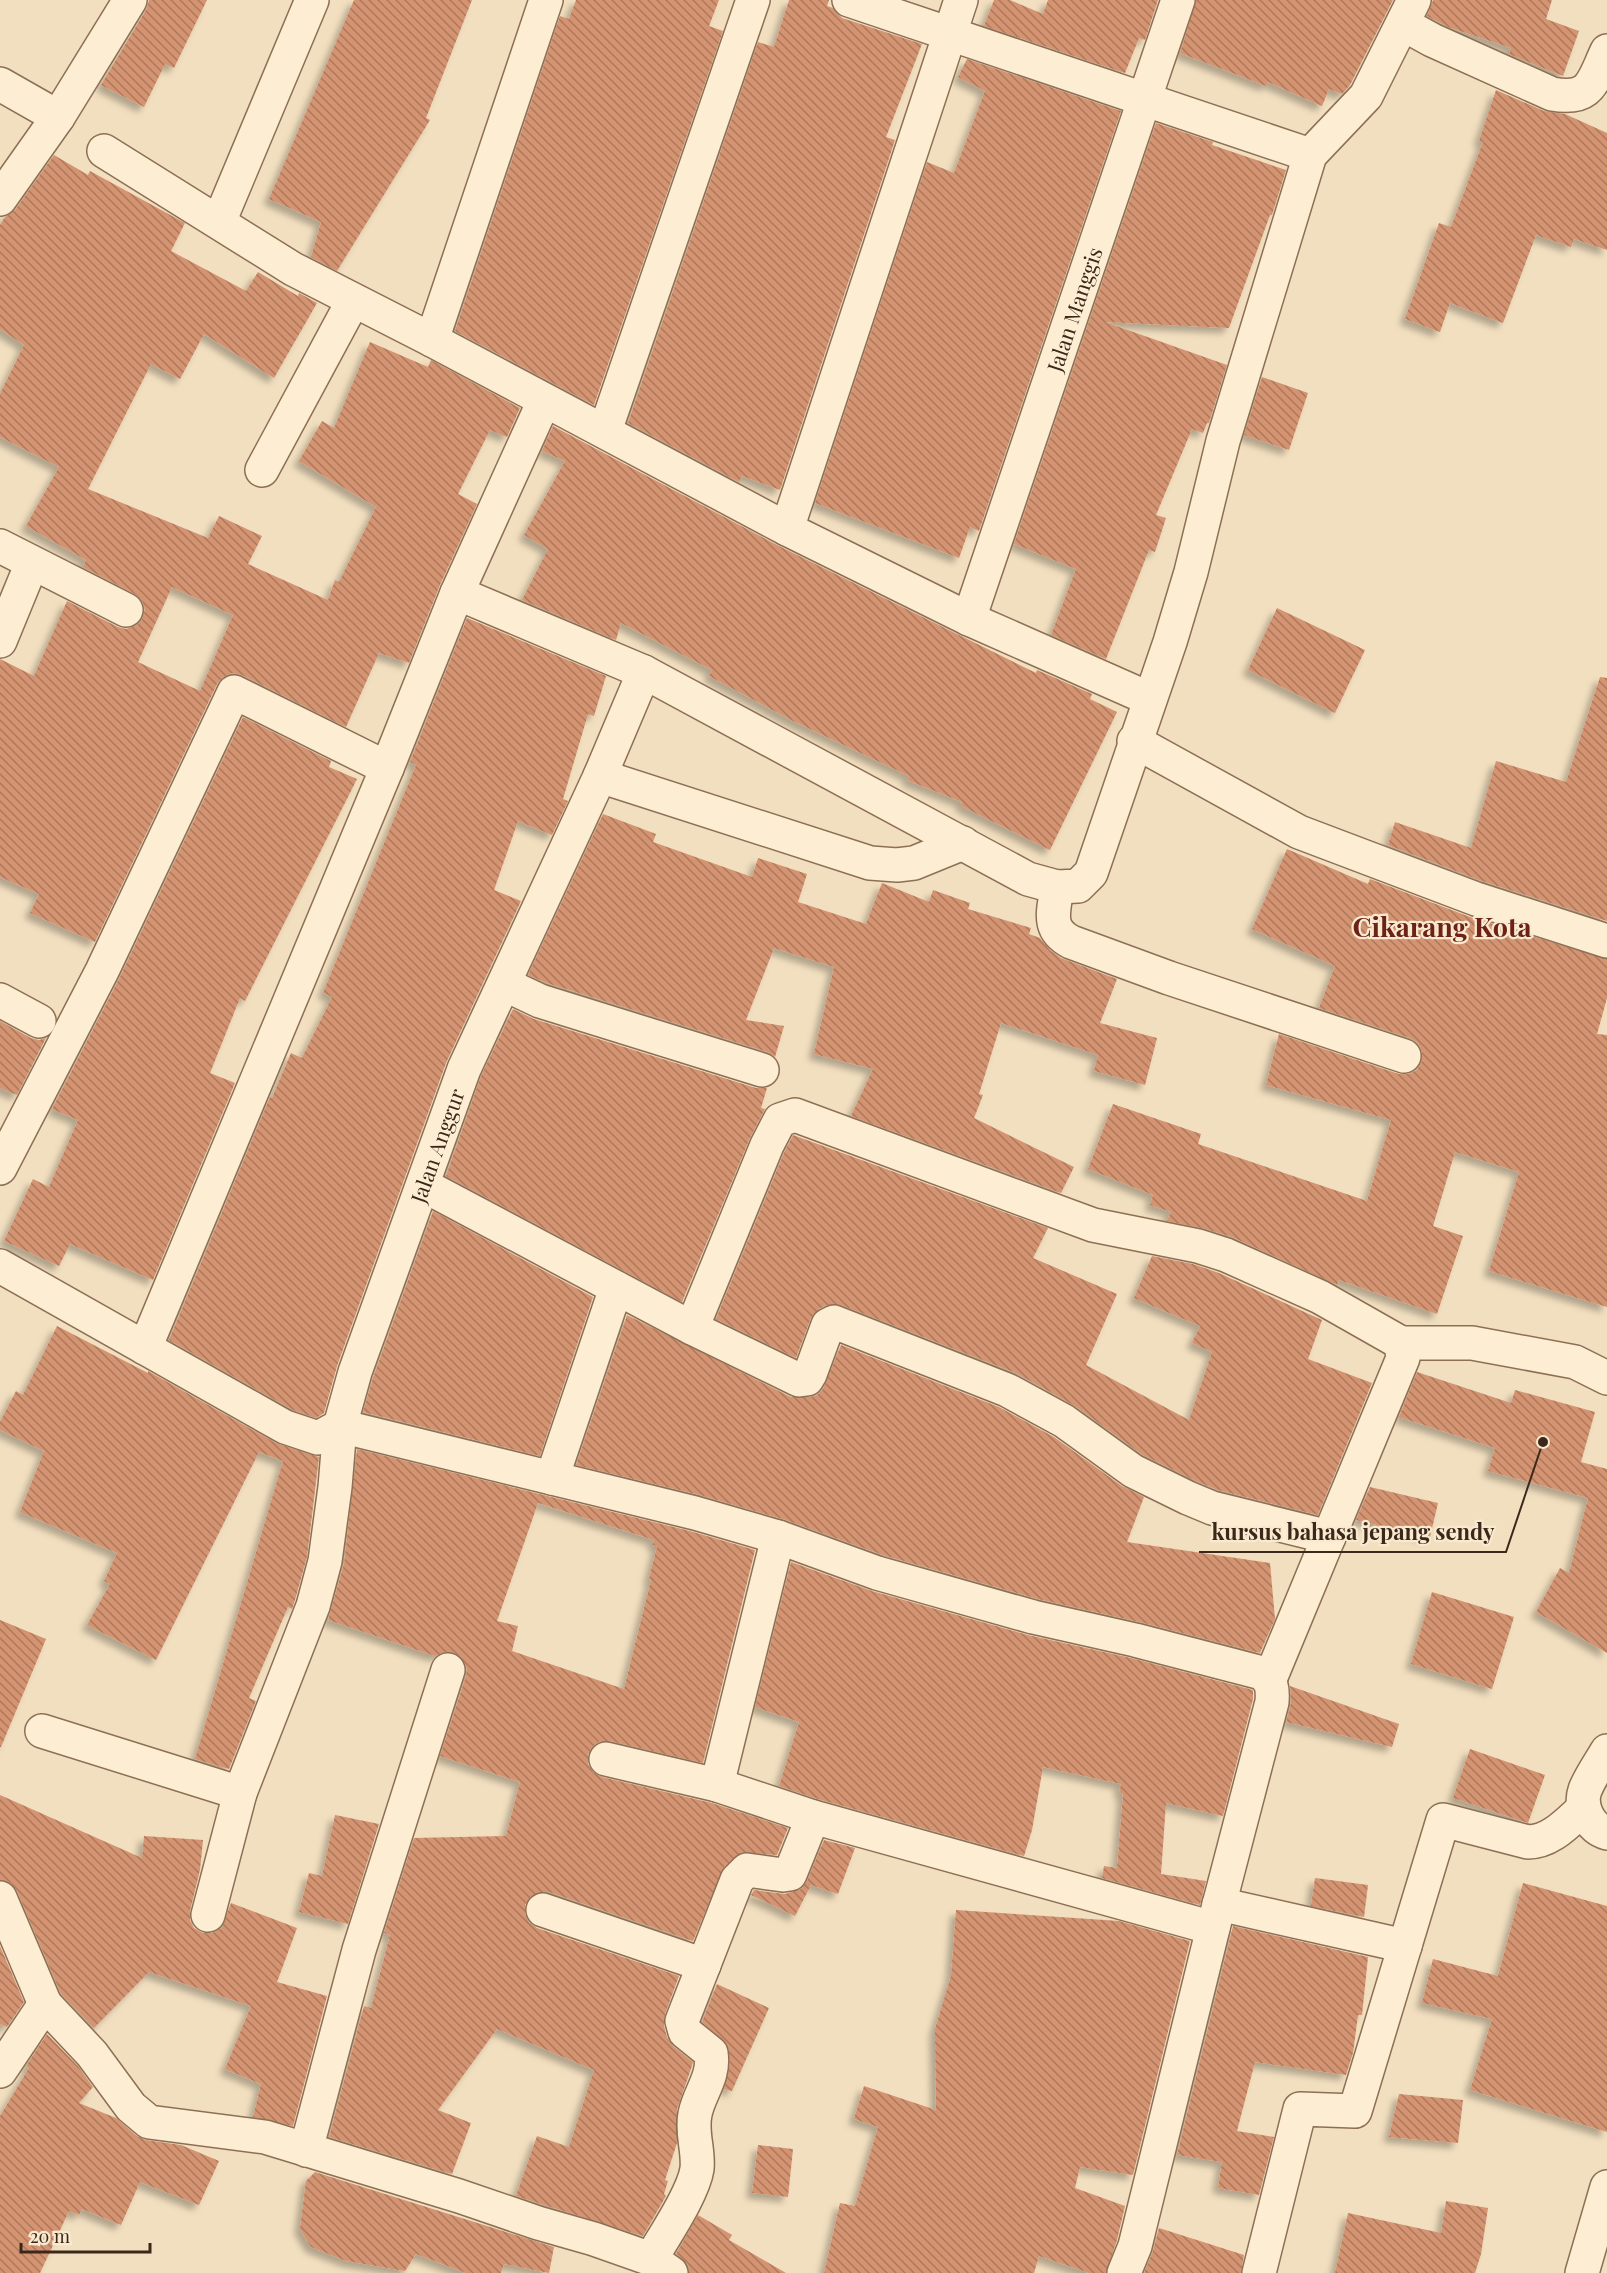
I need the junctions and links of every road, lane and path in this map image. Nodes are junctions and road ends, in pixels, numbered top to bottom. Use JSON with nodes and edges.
{"nodes":[{"id":1,"x":130,"y":0,"type":"edge"},
{"id":2,"x":312,"y":0,"type":"edge"},
{"id":3,"x":546,"y":0,"type":"edge"},
{"id":4,"x":753,"y":0,"type":"edge"},
{"id":5,"x":849,"y":0,"type":"edge"},
{"id":6,"x":961,"y":0,"type":"edge"},
{"id":7,"x":1178,"y":0,"type":"edge"},
{"id":8,"x":1408,"y":12,"type":"edge"},
{"id":9,"x":950,"y":34,"type":"junction"},
{"id":10,"x":1607,"y":51,"type":"edge"},
{"id":11,"x":0,"y":84,"type":"edge"},
{"id":12,"x":1145,"y":99,"type":"junction"},
{"id":13,"x":58,"y":117,"type":"junction"},
{"id":14,"x":104,"y":151,"type":"dead end"},
{"id":15,"x":1310,"y":154,"type":"junction"},
{"id":16,"x":0,"y":199,"type":"edge"},
{"id":17,"x":219,"y":222,"type":"junction"},
{"id":18,"x":353,"y":301,"type":"junction"},
{"id":19,"x":432,"y":340,"type":"junction"},
{"id":20,"x":544,"y":401,"type":"junction"},
{"id":21,"x":605,"y":431,"type":"junction"},
{"id":22,"x":262,"y":470,"type":"dead end"},
{"id":23,"x":787,"y":529,"type":"junction"},
{"id":24,"x":0,"y":546,"type":"edge"},
{"id":25,"x":32,"y":563,"type":"junction"},
{"id":26,"x":457,"y":593,"type":"junction"},
{"id":27,"x":126,"y":610,"type":"dead end"},
{"id":28,"x":969,"y":619,"type":"junction"},
{"id":29,"x":0,"y":641,"type":"edge"},
{"id":30,"x":644,"y":672,"type":"junction"},
{"id":31,"x":1150,"y":699,"type":"junction"},
{"id":32,"x":1134,"y":741,"type":"junction"},
{"id":33,"x":387,"y":768,"type":"junction"},
{"id":34,"x":600,"y":776,"type":"junction"},
{"id":35,"x":963,"y":843,"type":"junction"},
{"id":36,"x":1057,"y":887,"type":"junction"},
{"id":37,"x":1607,"y":941,"type":"edge"},
{"id":38,"x":504,"y":984,"type":"junction"},
{"id":39,"x":0,"y":1000,"type":"edge"},
{"id":40,"x":39,"y":1021,"type":"dead end"},
{"id":41,"x":1404,"y":1056,"type":"dead end"},
{"id":42,"x":762,"y":1070,"type":"dead end"},
{"id":43,"x":0,"y":1168,"type":"edge"},
{"id":44,"x":423,"y":1185,"type":"junction"},
{"id":45,"x":0,"y":1266,"type":"edge"},
{"id":46,"x":616,"y":1288,"type":"junction"},
{"id":47,"x":692,"y":1328,"type":"junction"},
{"id":48,"x":1401,"y":1342,"type":"junction"},
{"id":49,"x":145,"y":1348,"type":"junction"},
{"id":50,"x":1607,"y":1378,"type":"edge"},
{"id":51,"x":340,"y":1426,"type":"junction"},
{"id":52,"x":552,"y":1478,"type":"junction"},
{"id":53,"x":778,"y":1537,"type":"junction"},
{"id":54,"x":1329,"y":1537,"type":"junction"},
{"id":55,"x":448,"y":1670,"type":"dead end"},
{"id":56,"x":1270,"y":1679,"type":"junction"},
{"id":57,"x":42,"y":1731,"type":"dead end"},
{"id":58,"x":1607,"y":1751,"type":"edge"},
{"id":59,"x":606,"y":1759,"type":"dead end"},
{"id":60,"x":717,"y":1785,"type":"junction"},
{"id":61,"x":240,"y":1793,"type":"junction"},
{"id":62,"x":1584,"y":1808,"type":"junction"},
{"id":63,"x":813,"y":1817,"type":"junction"},
{"id":64,"x":1607,"y":1833,"type":"edge"},
{"id":65,"x":0,"y":1898,"type":"edge"},
{"id":66,"x":543,"y":1910,"type":"dead end"},
{"id":67,"x":208,"y":1915,"type":"dead end"},
{"id":68,"x":1216,"y":1916,"type":"junction"},
{"id":69,"x":1405,"y":1946,"type":"junction"},
{"id":70,"x":704,"y":1965,"type":"junction"},
{"id":71,"x":45,"y":2004,"type":"junction"},
{"id":72,"x":1,"y":2065,"type":"edge"},
{"id":73,"x":306,"y":2150,"type":"junction"},
{"id":74,"x":1607,"y":2187,"type":"edge"},
{"id":75,"x":661,"y":2266,"type":"edge"},
{"id":76,"x":1124,"y":2273,"type":"edge"},
{"id":77,"x":1259,"y":2273,"type":"edge"},
{"id":78,"x":1582,"y":2273,"type":"edge"}],
"edges":[{"from":1,"to":13,"type":"street"},
{"from":2,"to":17,"type":"street"},
{"from":3,"to":19,"type":"street"},
{"from":4,"to":21,"type":"street"},
{"from":5,"to":9,"type":"street"},
{"from":6,"to":9,"type":"street"},
{"from":7,"to":12,"type":"street","name":"Jalan Manggis"},
{"from":8,"to":10,"type":"street"},
{"from":8,"to":15,"type":"street"},
{"from":9,"to":12,"type":"street"},
{"from":9,"to":23,"type":"street"},
{"from":11,"to":13,"type":"street"},
{"from":12,"to":15,"type":"street"},
{"from":12,"to":28,"type":"street","name":"Jalan Manggis"},
{"from":13,"to":16,"type":"street"},
{"from":14,"to":17,"type":"street"},
{"from":15,"to":31,"type":"street"},
{"from":17,"to":18,"type":"street"},
{"from":18,"to":19,"type":"street"},
{"from":18,"to":22,"type":"street"},
{"from":19,"to":20,"type":"street"},
{"from":20,"to":21,"type":"street"},
{"from":20,"to":26,"type":"street"},
{"from":21,"to":23,"type":"street"},
{"from":23,"to":28,"type":"street"},
{"from":24,"to":25,"type":"street"},
{"from":25,"to":27,"type":"street"},
{"from":25,"to":29,"type":"street"},
{"from":26,"to":30,"type":"street"},
{"from":26,"to":33,"type":"street"},
{"from":28,"to":31,"type":"street"},
{"from":30,"to":34,"type":"street","name":"Jalan Anggur"},
{"from":30,"to":35,"type":"street"},
{"from":31,"to":32,"type":"street"},
{"from":32,"to":36,"type":"street"},
{"from":32,"to":37,"type":"street"},
{"from":33,"to":43,"type":"street"},
{"from":33,"to":49,"type":"street"},
{"from":34,"to":35,"type":"street"},
{"from":34,"to":38,"type":"street","name":"Jalan Anggur"},
{"from":35,"to":36,"type":"street"},
{"from":36,"to":41,"type":"street"},
{"from":38,"to":42,"type":"street"},
{"from":38,"to":44,"type":"street","name":"Jalan Anggur"},
{"from":39,"to":40,"type":"street"},
{"from":44,"to":46,"type":"street"},
{"from":44,"to":51,"type":"street","name":"Jalan Anggur"},
{"from":45,"to":49,"type":"street"},
{"from":46,"to":47,"type":"street"},
{"from":46,"to":52,"type":"street"},
{"from":47,"to":48,"type":"street"},
{"from":47,"to":54,"type":"street"},
{"from":48,"to":50,"type":"street"},
{"from":48,"to":54,"type":"street"},
{"from":49,"to":51,"type":"street"},
{"from":51,"to":52,"type":"street"},
{"from":51,"to":61,"type":"street","name":"Jalan Anggur"},
{"from":52,"to":53,"type":"street"},
{"from":53,"to":56,"type":"street"},
{"from":53,"to":60,"type":"street"},
{"from":54,"to":56,"type":"street"},
{"from":55,"to":73,"type":"street"},
{"from":56,"to":68,"type":"street"},
{"from":57,"to":61,"type":"street"},
{"from":58,"to":62,"type":"street"},
{"from":59,"to":60,"type":"street"},
{"from":60,"to":63,"type":"street"},
{"from":61,"to":67,"type":"street","name":"Jalan Anggur"},
{"from":62,"to":64,"type":"street"},
{"from":62,"to":69,"type":"street"},
{"from":63,"to":68,"type":"street"},
{"from":63,"to":70,"type":"street"},
{"from":65,"to":71,"type":"street"},
{"from":66,"to":70,"type":"street"},
{"from":68,"to":69,"type":"street"},
{"from":68,"to":76,"type":"street"},
{"from":69,"to":77,"type":"street"},
{"from":70,"to":75,"type":"street"},
{"from":71,"to":72,"type":"street"},
{"from":71,"to":73,"type":"street"},
{"from":73,"to":75,"type":"street"},
{"from":74,"to":78,"type":"street"}]}
